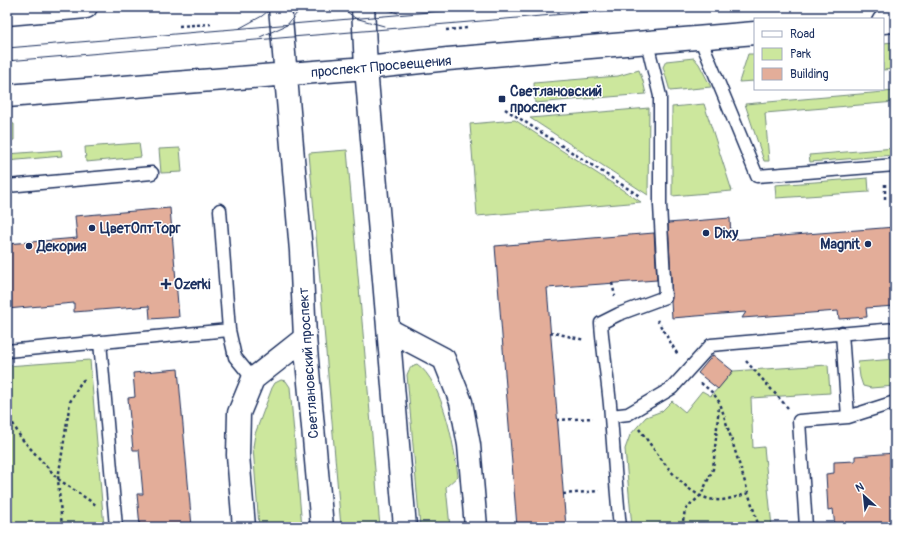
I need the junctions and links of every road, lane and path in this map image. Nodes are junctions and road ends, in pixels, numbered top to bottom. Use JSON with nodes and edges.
{"nodes":[{"id":1,"x":86,"y":7,"type":"edge"},
{"id":2,"x":280,"y":7,"type":"edge"},
{"id":3,"x":363,"y":7,"type":"edge"},
{"id":4,"x":7,"y":14,"type":"edge"},
{"id":5,"x":895,"y":21,"type":"edge"},
{"id":6,"x":884,"y":22,"type":"edge"},
{"id":7,"x":210,"y":24,"type":"dead end"},
{"id":8,"x":179,"y":26,"type":"dead end"},
{"id":9,"x":468,"y":28,"type":"dead end"},
{"id":10,"x":446,"y":30,"type":"dead end"},
{"id":11,"x":754,"y":33,"type":"edge"},
{"id":12,"x":700,"y":38,"type":"junction"},
{"id":13,"x":647,"y":43,"type":"junction"},
{"id":14,"x":366,"y":68,"type":"junction"},
{"id":15,"x":286,"y":74,"type":"junction"},
{"id":16,"x":7,"y":96,"type":"edge"},
{"id":17,"x":505,"y":109,"type":"dead end"},
{"id":18,"x":895,"y":164,"type":"edge"},
{"id":19,"x":152,"y":173,"type":"dead end"},
{"id":20,"x":7,"y":186,"type":"edge"},
{"id":21,"x":647,"y":201,"type":"dead end"},
{"id":22,"x":220,"y":210,"type":"dead end"},
{"id":23,"x":647,"y":304,"type":"junction"},
{"id":24,"x":895,"y":329,"type":"edge"},
{"id":25,"x":229,"y":330,"type":"junction"},
{"id":26,"x":389,"y":330,"type":"junction"},
{"id":27,"x":550,"y":332,"type":"dead end"},
{"id":28,"x":842,"y":334,"type":"junction"},
{"id":29,"x":305,"y":338,"type":"junction"},
{"id":30,"x":100,"y":342,"type":"junction"},
{"id":31,"x":732,"y":344,"type":"junction"},
{"id":32,"x":602,"y":345,"type":"junction"},
{"id":33,"x":7,"y":351,"type":"edge"},
{"id":34,"x":102,"y":366,"type":"junction"},
{"id":35,"x":688,"y":372,"type":"junction"},
{"id":36,"x":253,"y":379,"type":"junction"},
{"id":37,"x":895,"y":402,"type":"edge"},
{"id":38,"x":720,"y":403,"type":"junction"},
{"id":39,"x":7,"y":413,"type":"edge"},
{"id":40,"x":628,"y":414,"type":"junction"},
{"id":41,"x":611,"y":416,"type":"junction"},
{"id":42,"x":848,"y":417,"type":"junction"},
{"id":43,"x":557,"y":420,"type":"dead end"},
{"id":44,"x":799,"y":421,"type":"junction"},
{"id":45,"x":58,"y":479,"type":"junction"},
{"id":46,"x":616,"y":489,"type":"junction"},
{"id":47,"x":749,"y":493,"type":"junction"},
{"id":48,"x":563,"y":494,"type":"dead end"},
{"id":49,"x":701,"y":495,"type":"junction"},
{"id":50,"x":116,"y":522,"type":"edge"},
{"id":51,"x":62,"y":527,"type":"edge"},
{"id":52,"x":244,"y":527,"type":"edge"},
{"id":53,"x":322,"y":527,"type":"edge"},
{"id":54,"x":405,"y":527,"type":"edge"},
{"id":55,"x":476,"y":527,"type":"edge"},
{"id":56,"x":620,"y":527,"type":"edge"},
{"id":57,"x":682,"y":527,"type":"edge"},
{"id":58,"x":759,"y":527,"type":"edge"},
{"id":59,"x":806,"y":527,"type":"edge"}],
"edges":[{"from":1,"to":4,"type":"main road"},
{"from":2,"to":15,"type":"main road","name":"Светлановский проспект"},
{"from":3,"to":14,"type":"main road"},
{"from":5,"to":6,"type":"main road"},
{"from":7,"to":8,"type":"path"},
{"from":9,"to":10,"type":"path"},
{"from":11,"to":12,"type":"main road","name":"проспект Просвещения"},
{"from":12,"to":13,"type":"main road","name":"проспект Просвещения"},
{"from":12,"to":18,"type":"lane"},
{"from":13,"to":14,"type":"main road","name":"проспект Просвещения"},
{"from":13,"to":23,"type":"lane"},
{"from":14,"to":15,"type":"main road","name":"проспект Просвещения"},
{"from":14,"to":26,"type":"main road"},
{"from":15,"to":16,"type":"main road","name":"проспект Просвещения"},
{"from":15,"to":29,"type":"main road","name":"Светлановский проспект"},
{"from":17,"to":21,"type":"path"},
{"from":19,"to":20,"type":"lane"},
{"from":22,"to":25,"type":"lane"},
{"from":23,"to":32,"type":"lane"},
{"from":23,"to":35,"type":"path"},
{"from":24,"to":28,"type":"lane"},
{"from":25,"to":30,"type":"lane"},
{"from":25,"to":36,"type":"lane"},
{"from":26,"to":54,"type":"main road"},
{"from":26,"to":55,"type":"main road"},
{"from":27,"to":32,"type":"path"},
{"from":28,"to":31,"type":"lane"},
{"from":28,"to":42,"type":"lane"},
{"from":29,"to":36,"type":"main road"},
{"from":29,"to":53,"type":"main road","name":"Светлановский проспект"},
{"from":30,"to":33,"type":"lane"},
{"from":30,"to":34,"type":"lane"},
{"from":31,"to":35,"type":"lane"},
{"from":31,"to":44,"type":"path"},
{"from":32,"to":41,"type":"lane"},
{"from":34,"to":45,"type":"path"},
{"from":34,"to":50,"type":"lane"},
{"from":35,"to":38,"type":"path"},
{"from":35,"to":40,"type":"lane"},
{"from":36,"to":52,"type":"main road"},
{"from":37,"to":42,"type":"lane"},
{"from":38,"to":47,"type":"path"},
{"from":38,"to":49,"type":"path"},
{"from":39,"to":45,"type":"path"},
{"from":40,"to":41,"type":"lane"},
{"from":40,"to":49,"type":"path"},
{"from":41,"to":43,"type":"path"},
{"from":41,"to":46,"type":"lane"},
{"from":42,"to":44,"type":"lane"},
{"from":44,"to":59,"type":"lane"},
{"from":45,"to":50,"type":"path"},
{"from":45,"to":51,"type":"path"},
{"from":46,"to":48,"type":"path"},
{"from":46,"to":56,"type":"lane"},
{"from":47,"to":49,"type":"path"},
{"from":47,"to":58,"type":"path"},
{"from":49,"to":57,"type":"path"}]}
